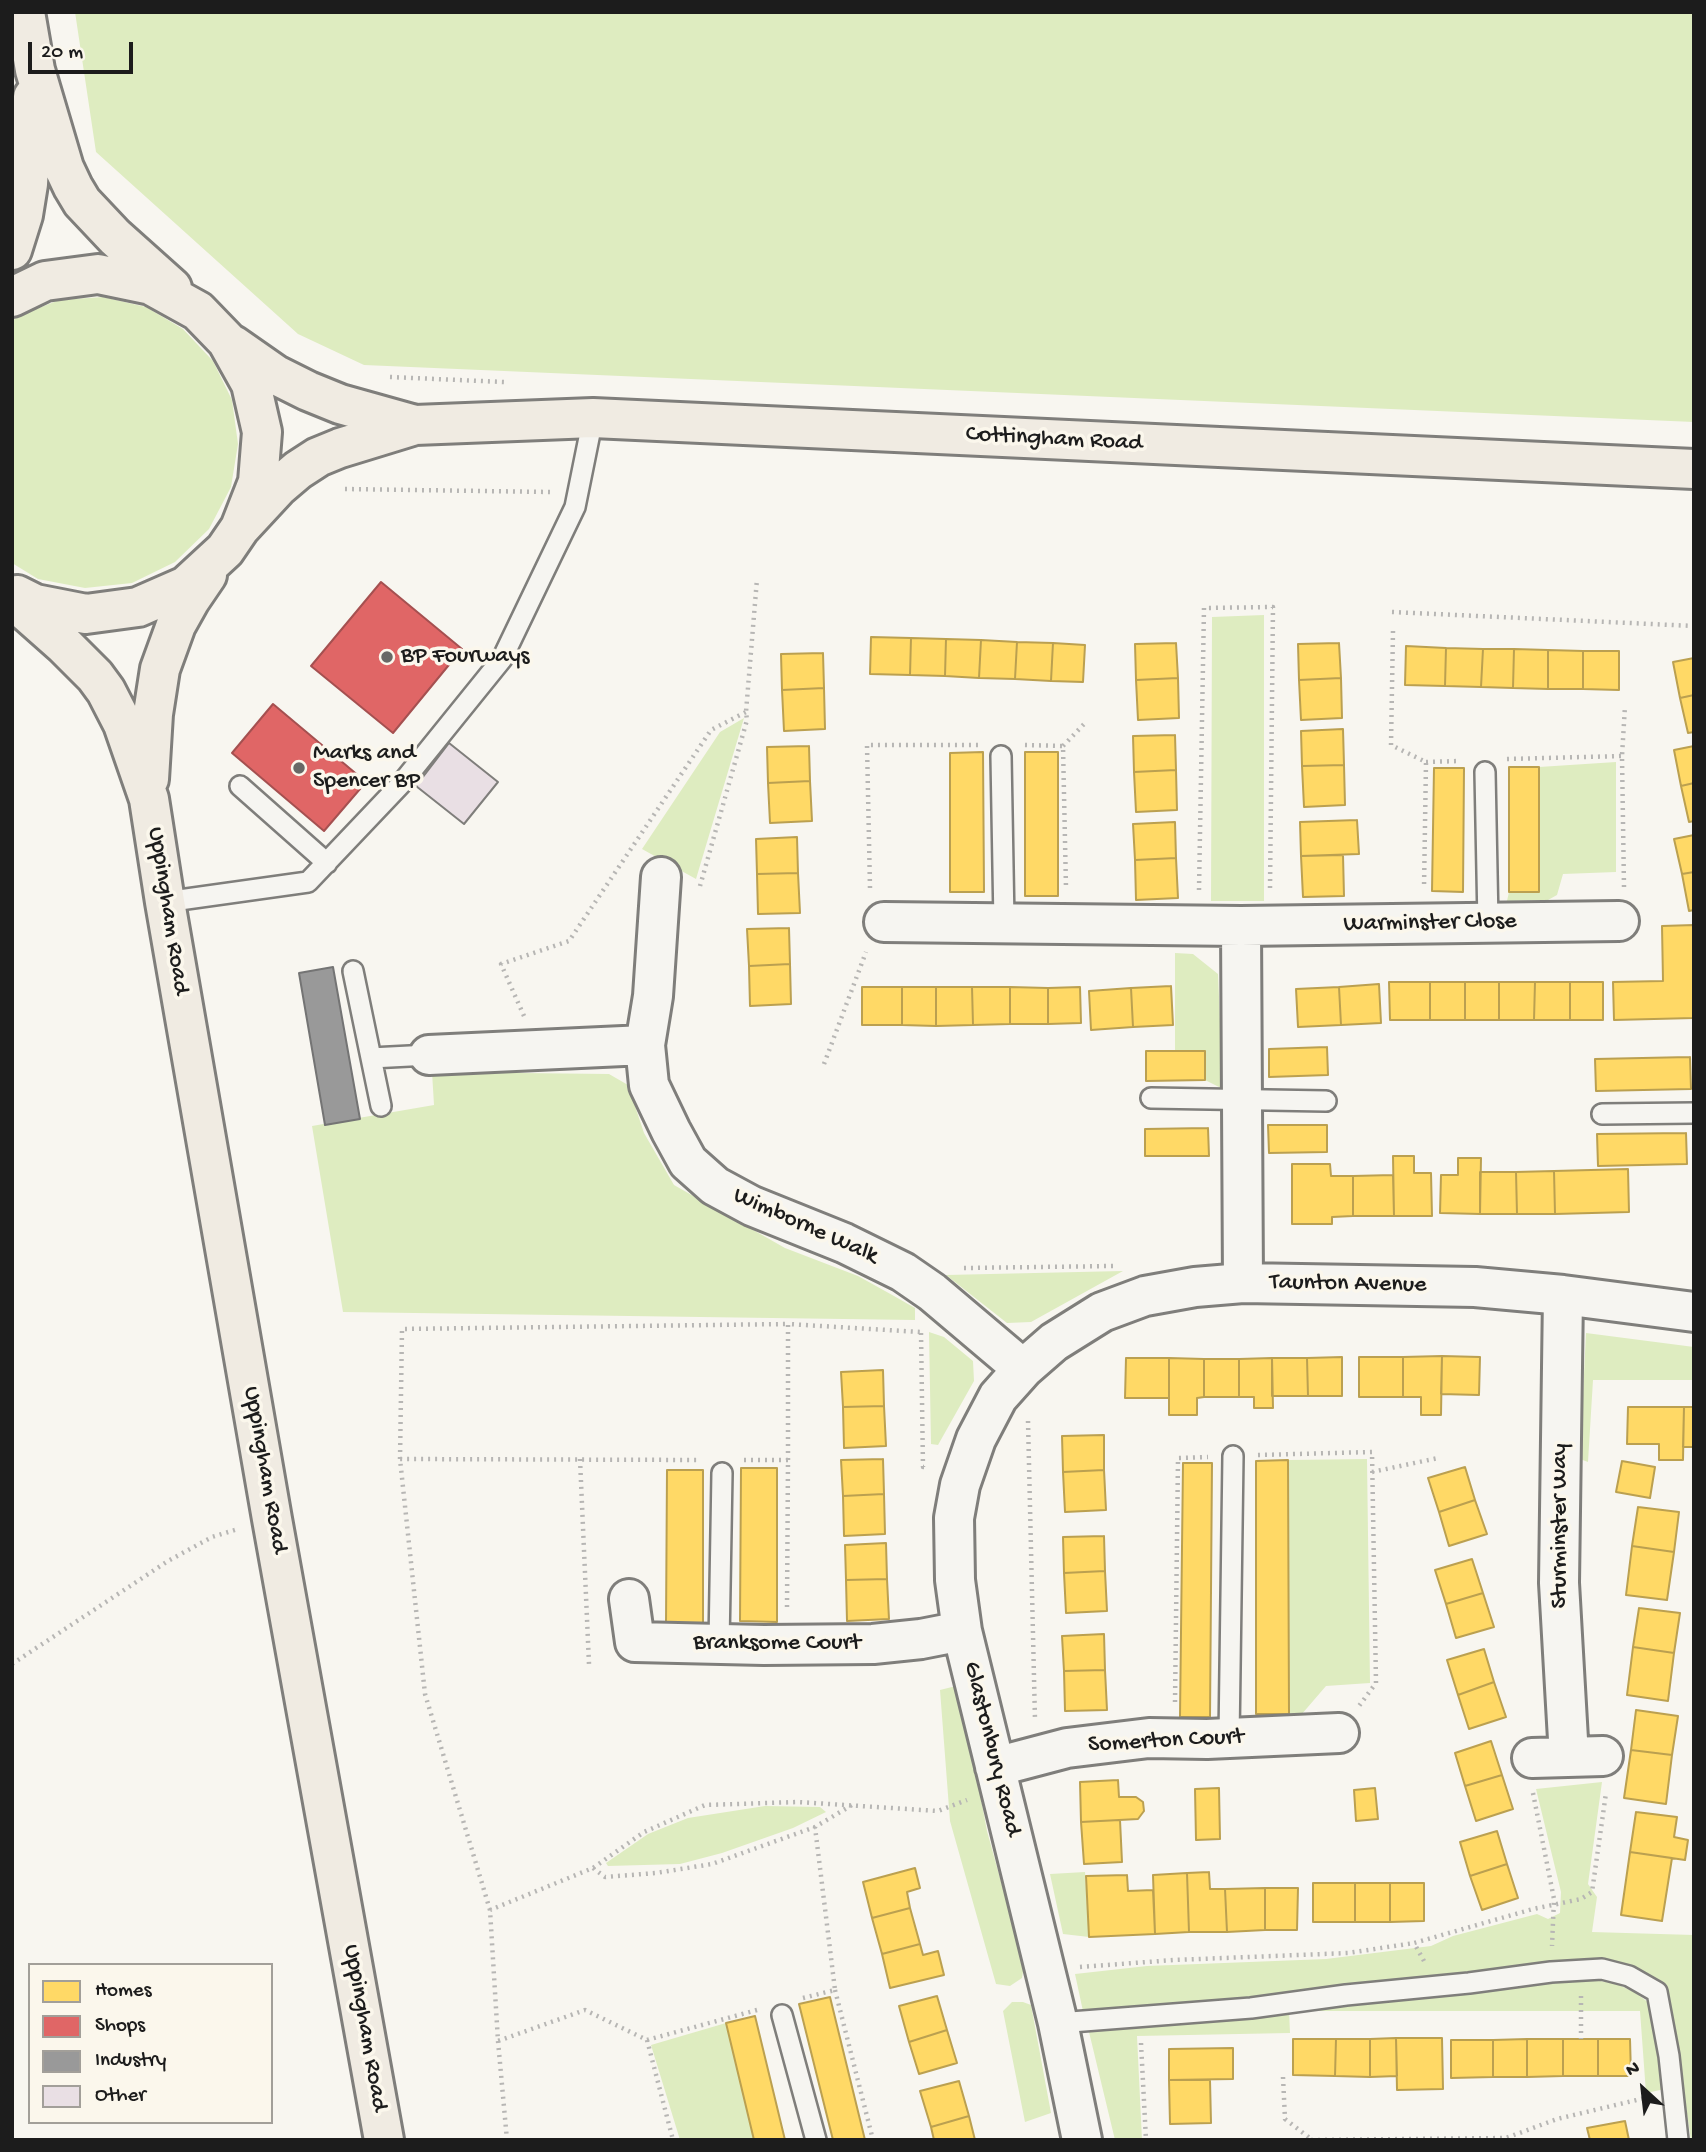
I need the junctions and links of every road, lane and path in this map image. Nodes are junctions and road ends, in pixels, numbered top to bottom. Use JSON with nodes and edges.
{"nodes":[{"id":1,"x":25,"y":12,"type":"edge"},
{"id":2,"x":34,"y":70,"type":"junction"},
{"id":3,"x":12,"y":250,"type":"edge"},
{"id":4,"x":12,"y":296,"type":"edge"},
{"id":5,"x":198,"y":311,"type":"junction"},
{"id":6,"x":227,"y":341,"type":"junction"},
{"id":7,"x":387,"y":377,"type":"dead end"},
{"id":8,"x":512,"y":382,"type":"dead end"},
{"id":9,"x":593,"y":418,"type":"junction"},
{"id":10,"x":415,"y":425,"type":"junction"},
{"id":11,"x":1694,"y":469,"type":"edge"},
{"id":12,"x":336,"y":492,"type":"dead end"},
{"id":13,"x":578,"y":493,"type":"junction"},
{"id":14,"x":233,"y":539,"type":"junction"},
{"id":15,"x":757,"y":579,"type":"dead end"},
{"id":16,"x":12,"y":592,"type":"edge"},
{"id":17,"x":12,"y":599,"type":"edge"},
{"id":18,"x":1392,"y":612,"type":"dead end"},
{"id":19,"x":1694,"y":626,"type":"edge"},
{"id":20,"x":1393,"y":631,"type":"dead end"},
{"id":21,"x":1625,"y":706,"type":"dead end"},
{"id":22,"x":746,"y":712,"type":"junction"},
{"id":23,"x":1085,"y":723,"type":"dead end"},
{"id":24,"x":979,"y":745,"type":"dead end"},
{"id":25,"x":1021,"y":746,"type":"dead end"},
{"id":26,"x":1063,"y":746,"type":"junction"},
{"id":27,"x":1001,"y":756,"type":"dead end"},
{"id":28,"x":1622,"y":756,"type":"junction"},
{"id":29,"x":1462,"y":760,"type":"dead end"},
{"id":30,"x":1426,"y":762,"type":"junction"},
{"id":31,"x":1493,"y":766,"type":"joint"},
{"id":32,"x":240,"y":786,"type":"dead end"},
{"id":33,"x":149,"y":799,"type":"junction"},
{"id":34,"x":327,"y":863,"type":"junction"},
{"id":35,"x":660,"y":882,"type":"joint"},
{"id":36,"x":164,"y":902,"type":"junction"},
{"id":37,"x":1619,"y":921,"type":"joint"},
{"id":38,"x":877,"y":923,"type":"junction"},
{"id":39,"x":1004,"y":923,"type":"junction"},
{"id":40,"x":1488,"y":923,"type":"junction"},
{"id":41,"x":1066,"y":924,"type":"junction"},
{"id":42,"x":1424,"y":924,"type":"junction"},
{"id":43,"x":1199,"y":926,"type":"junction"},
{"id":44,"x":1256,"y":926,"type":"junction"},
{"id":45,"x":353,"y":971,"type":"dead end"},
{"id":46,"x":645,"y":1045,"type":"junction"},
{"id":47,"x":516,"y":1051,"type":"junction"},
{"id":48,"x":429,"y":1055,"type":"joint"},
{"id":49,"x":371,"y":1058,"type":"junction"},
{"id":50,"x":824,"y":1064,"type":"dead end"},
{"id":51,"x":1151,"y":1098,"type":"dead end"},
{"id":52,"x":1242,"y":1100,"type":"junction"},
{"id":53,"x":1326,"y":1101,"type":"dead end"},
{"id":54,"x":381,"y":1105,"type":"dead end"},
{"id":55,"x":1694,"y":1113,"type":"edge"},
{"id":56,"x":1602,"y":1114,"type":"dead end"},
{"id":57,"x":1243,"y":1283,"type":"junction"},
{"id":58,"x":923,"y":1286,"type":"junction"},
{"id":59,"x":1563,"y":1295,"type":"junction"},
{"id":60,"x":1136,"y":1300,"type":"junction"},
{"id":61,"x":1694,"y":1312,"type":"edge"},
{"id":62,"x":788,"y":1324,"type":"junction"},
{"id":63,"x":921,"y":1332,"type":"junction"},
{"id":64,"x":1017,"y":1375,"type":"junction"},
{"id":65,"x":1233,"y":1456,"type":"junction"},
{"id":66,"x":1438,"y":1458,"type":"dead end"},
{"id":67,"x":400,"y":1459,"type":"junction"},
{"id":68,"x":580,"y":1459,"type":"junction"},
{"id":69,"x":705,"y":1460,"type":"dead end"},
{"id":70,"x":788,"y":1460,"type":"junction"},
{"id":71,"x":727,"y":1466,"type":"joint"},
{"id":72,"x":965,"y":1470,"type":"junction"},
{"id":73,"x":1372,"y":1472,"type":"junction"},
{"id":74,"x":272,"y":1519,"type":"junction"},
{"id":75,"x":629,"y":1599,"type":"dead end"},
{"id":76,"x":962,"y":1631,"type":"junction"},
{"id":77,"x":719,"y":1644,"type":"junction"},
{"id":78,"x":787,"y":1645,"type":"junction"},
{"id":79,"x":12,"y":1664,"type":"edge"},
{"id":80,"x":589,"y":1664,"type":"dead end"},
{"id":81,"x":1339,"y":1733,"type":"joint"},
{"id":82,"x":1174,"y":1738,"type":"junction"},
{"id":83,"x":1229,"y":1738,"type":"junction"},
{"id":84,"x":1036,"y":1756,"type":"junction"},
{"id":85,"x":1593,"y":1767,"type":"junction"},
{"id":86,"x":1532,"y":1775,"type":"joint"},
{"id":87,"x":998,"y":1777,"type":"junction"},
{"id":88,"x":852,"y":1805,"type":"junction"},
{"id":89,"x":815,"y":1827,"type":"junction"},
{"id":90,"x":593,"y":1868,"type":"junction"},
{"id":91,"x":1554,"y":1905,"type":"junction"},
{"id":92,"x":490,"y":1910,"type":"junction"},
{"id":93,"x":1414,"y":1943,"type":"junction"},
{"id":94,"x":1045,"y":1970,"type":"junction"},
{"id":95,"x":1580,"y":1970,"type":"junction"},
{"id":96,"x":1551,"y":1972,"type":"junction"},
{"id":97,"x":1438,"y":1986,"type":"junction"},
{"id":98,"x":835,"y":1990,"type":"junction"},
{"id":99,"x":781,"y":2008,"type":"junction"},
{"id":100,"x":1140,"y":2017,"type":"junction"},
{"id":101,"x":1058,"y":2024,"type":"junction"},
{"id":102,"x":1581,"y":2039,"type":"dead end"},
{"id":103,"x":647,"y":2040,"type":"junction"},
{"id":104,"x":498,"y":2041,"type":"junction"},
{"id":105,"x":1283,"y":2077,"type":"dead end"},
{"id":106,"x":1673,"y":2091,"type":"junction"},
{"id":107,"x":1311,"y":2139,"type":"edge"},
{"id":108,"x":1368,"y":2139,"type":"edge"},
{"id":109,"x":384,"y":2140,"type":"edge"},
{"id":110,"x":507,"y":2140,"type":"edge"},
{"id":111,"x":673,"y":2140,"type":"edge"},
{"id":112,"x":816,"y":2140,"type":"edge"},
{"id":113,"x":873,"y":2140,"type":"edge"},
{"id":114,"x":1083,"y":2140,"type":"edge"},
{"id":115,"x":1146,"y":2140,"type":"edge"},
{"id":116,"x":1678,"y":2140,"type":"edge"}],
"edges":[{"from":1,"to":2,"type":"highway"},
{"from":2,"to":3,"type":"highway"},
{"from":2,"to":5,"type":"highway"},
{"from":4,"to":5,"type":"highway"},
{"from":5,"to":6,"type":"highway"},
{"from":6,"to":10,"type":"highway","name":"Cottingham Road"},
{"from":6,"to":14,"type":"highway"},
{"from":7,"to":8,"type":"path"},
{"from":9,"to":10,"type":"highway","name":"Cottingham Road"},
{"from":9,"to":11,"type":"highway","name":"Cottingham Road"},
{"from":9,"to":13,"type":"lane"},
{"from":10,"to":14,"type":"highway","name":"Cottingham Road"},
{"from":12,"to":13,"type":"path"},
{"from":13,"to":34,"type":"lane"},
{"from":14,"to":16,"type":"highway"},
{"from":14,"to":33,"type":"highway","name":"Uppingham Road"},
{"from":15,"to":22,"type":"path"},
{"from":17,"to":33,"type":"highway","name":"Uppingham Road"},
{"from":18,"to":19,"type":"path"},
{"from":20,"to":30,"type":"path"},
{"from":21,"to":28,"type":"path"},
{"from":22,"to":35,"type":"path"},
{"from":22,"to":47,"type":"path"},
{"from":23,"to":26,"type":"path"},
{"from":24,"to":38,"type":"path"},
{"from":25,"to":26,"type":"path"},
{"from":26,"to":41,"type":"path"},
{"from":27,"to":39,"type":"lane"},
{"from":28,"to":31,"type":"path"},
{"from":28,"to":37,"type":"path"},
{"from":29,"to":30,"type":"path"},
{"from":30,"to":42,"type":"path"},
{"from":31,"to":40,"type":"lane"},
{"from":32,"to":34,"type":"lane"},
{"from":33,"to":36,"type":"highway","name":"Uppingham Road"},
{"from":34,"to":36,"type":"lane"},
{"from":35,"to":46,"type":"street","name":"Wimborne Walk"},
{"from":36,"to":74,"type":"highway","name":"Uppingham Road"},
{"from":37,"to":40,"type":"street","name":"Warminster Close"},
{"from":38,"to":39,"type":"street","name":"Warminster Close"},
{"from":38,"to":50,"type":"path"},
{"from":39,"to":41,"type":"street","name":"Warminster Close"},
{"from":40,"to":42,"type":"street","name":"Warminster Close"},
{"from":41,"to":43,"type":"street","name":"Warminster Close"},
{"from":42,"to":44,"type":"street","name":"Warminster Close"},
{"from":43,"to":44,"type":"street","name":"Warminster Close"},
{"from":43,"to":44,"type":"path"},
{"from":44,"to":52,"type":"street"},
{"from":45,"to":49,"type":"lane"},
{"from":46,"to":47,"type":"street"},
{"from":46,"to":58,"type":"street","name":"Wimborne Walk"},
{"from":47,"to":48,"type":"street"},
{"from":48,"to":49,"type":"lane"},
{"from":49,"to":54,"type":"lane"},
{"from":51,"to":52,"type":"lane"},
{"from":52,"to":53,"type":"lane"},
{"from":52,"to":57,"type":"street"},
{"from":55,"to":56,"type":"lane"},
{"from":57,"to":59,"type":"street","name":"Taunton Avenue"},
{"from":57,"to":60,"type":"street","name":"Taunton Avenue"},
{"from":58,"to":60,"type":"path"},
{"from":58,"to":63,"type":"path"},
{"from":58,"to":64,"type":"street","name":"Wimborne Walk"},
{"from":59,"to":61,"type":"street","name":"Taunton Avenue"},
{"from":59,"to":85,"type":"street","name":"Sturminster Way"},
{"from":60,"to":64,"type":"street","name":"Taunton Avenue"},
{"from":62,"to":63,"type":"path"},
{"from":62,"to":67,"type":"path"},
{"from":62,"to":70,"type":"path"},
{"from":63,"to":72,"type":"path"},
{"from":64,"to":72,"type":"street","name":"Glastonbury Road"},
{"from":64,"to":84,"type":"path"},
{"from":65,"to":73,"type":"path"},
{"from":65,"to":82,"type":"path"},
{"from":65,"to":83,"type":"lane"},
{"from":66,"to":73,"type":"path"},
{"from":67,"to":68,"type":"path"},
{"from":67,"to":92,"type":"path"},
{"from":68,"to":69,"type":"path"},
{"from":68,"to":80,"type":"path"},
{"from":70,"to":71,"type":"path"},
{"from":70,"to":78,"type":"path"},
{"from":71,"to":77,"type":"lane"},
{"from":72,"to":76,"type":"street","name":"Glastonbury Road"},
{"from":73,"to":81,"type":"path"},
{"from":74,"to":79,"type":"path"},
{"from":74,"to":109,"type":"highway","name":"Uppingham Road"},
{"from":75,"to":77,"type":"street","name":"Branksome Court"},
{"from":76,"to":78,"type":"street","name":"Branksome Court"},
{"from":76,"to":87,"type":"street","name":"Glastonbury Road"},
{"from":77,"to":78,"type":"street","name":"Branksome Court"},
{"from":81,"to":83,"type":"street","name":"Somerton Court"},
{"from":82,"to":83,"type":"street","name":"Somerton Court"},
{"from":82,"to":84,"type":"street","name":"Somerton Court"},
{"from":84,"to":87,"type":"street","name":"Somerton Court"},
{"from":85,"to":86,"type":"street"},
{"from":85,"to":91,"type":"path"},
{"from":86,"to":91,"type":"path"},
{"from":87,"to":88,"type":"path"},
{"from":87,"to":94,"type":"street","name":"Glastonbury Road"},
{"from":88,"to":89,"type":"path"},
{"from":88,"to":90,"type":"path"},
{"from":89,"to":90,"type":"path"},
{"from":89,"to":98,"type":"path"},
{"from":90,"to":92,"type":"path"},
{"from":91,"to":93,"type":"path"},
{"from":91,"to":96,"type":"path"},
{"from":92,"to":104,"type":"path"},
{"from":93,"to":94,"type":"path"},
{"from":93,"to":97,"type":"path"},
{"from":94,"to":101,"type":"street","name":"Glastonbury Road"},
{"from":95,"to":96,"type":"lane"},
{"from":95,"to":102,"type":"path"},
{"from":95,"to":106,"type":"lane"},
{"from":96,"to":97,"type":"lane"},
{"from":97,"to":100,"type":"lane"},
{"from":98,"to":99,"type":"path"},
{"from":98,"to":113,"type":"path"},
{"from":99,"to":103,"type":"path"},
{"from":99,"to":112,"type":"lane"},
{"from":100,"to":101,"type":"lane"},
{"from":100,"to":115,"type":"path"},
{"from":101,"to":114,"type":"street","name":"Glastonbury Road"},
{"from":103,"to":104,"type":"path"},
{"from":103,"to":111,"type":"path"},
{"from":104,"to":110,"type":"path"},
{"from":105,"to":107,"type":"path"},
{"from":106,"to":108,"type":"path"},
{"from":106,"to":116,"type":"lane"},
{"from":107,"to":108,"type":"path"}]}
